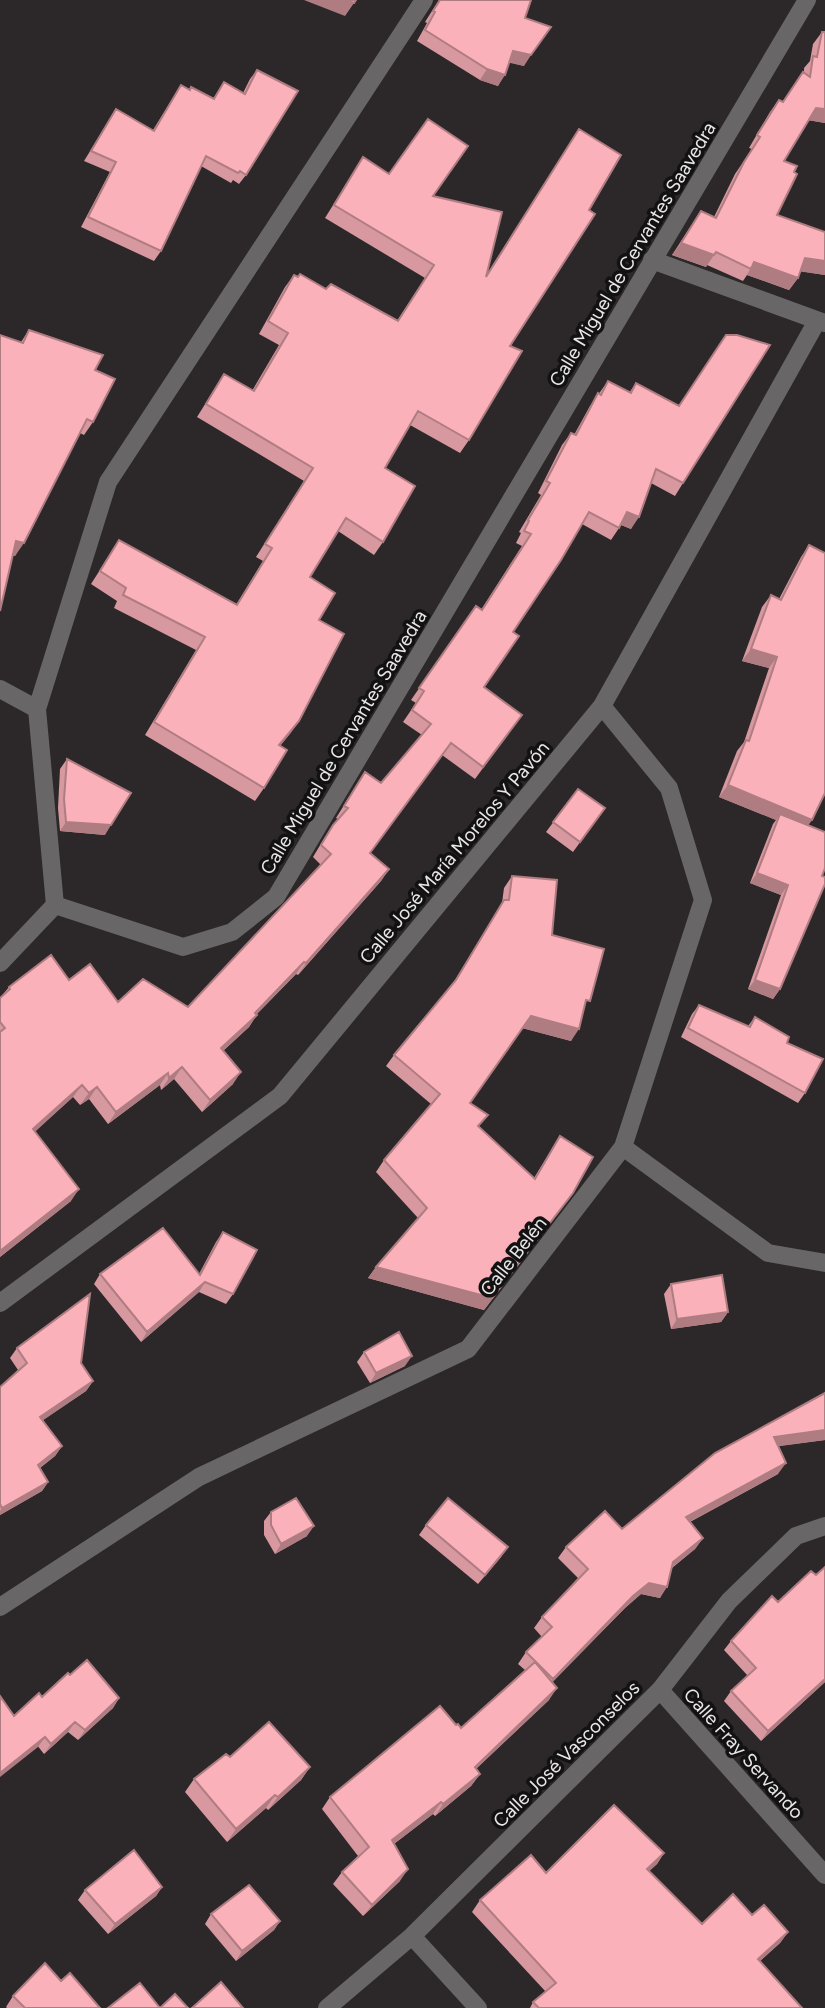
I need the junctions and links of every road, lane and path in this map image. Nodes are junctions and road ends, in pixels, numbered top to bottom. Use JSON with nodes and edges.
{"nodes":[{"id":1,"x":424,"y":0,"type":"edge"},
{"id":2,"x":807,"y":0,"type":"edge"},
{"id":3,"x":652,"y":260,"type":"junction"},
{"id":4,"x":821,"y":322,"type":"edge"},
{"id":5,"x":0,"y":689,"type":"edge"},
{"id":6,"x":602,"y":706,"type":"junction"},
{"id":7,"x":37,"y":709,"type":"junction"},
{"id":8,"x":55,"y":905,"type":"junction"},
{"id":9,"x":0,"y":963,"type":"edge"},
{"id":10,"x":623,"y":1147,"type":"junction"},
{"id":11,"x":825,"y":1263,"type":"edge"},
{"id":12,"x":0,"y":1303,"type":"edge"},
{"id":13,"x":825,"y":1526,"type":"edge"},
{"id":14,"x":0,"y":1607,"type":"edge"},
{"id":15,"x":660,"y":1690,"type":"junction"},
{"id":16,"x":825,"y":1875,"type":"edge"},
{"id":17,"x":412,"y":1936,"type":"junction"},
{"id":18,"x":327,"y":2008,"type":"edge"},
{"id":19,"x":478,"y":2008,"type":"edge"}],
"edges":[{"from":1,"to":7,"type":"street"},
{"from":2,"to":3,"type":"street","name":"Calle Miguel de Cervantes Saavedra"},
{"from":3,"to":4,"type":"street"},
{"from":3,"to":8,"type":"street","name":"Calle Miguel de Cervantes Saavedra"},
{"from":4,"to":6,"type":"street","name":"Calle José María Morelos Y Pavón"},
{"from":5,"to":7,"type":"street"},
{"from":6,"to":10,"type":"street","name":"Calle Belén"},
{"from":6,"to":12,"type":"street","name":"Calle José María Morelos Y Pavón"},
{"from":7,"to":8,"type":"street"},
{"from":8,"to":9,"type":"street"},
{"from":10,"to":11,"type":"street"},
{"from":10,"to":14,"type":"street","name":"Calle Belén"},
{"from":13,"to":15,"type":"street","name":"Calle José Vasconselos"},
{"from":15,"to":16,"type":"street","name":"Calle Fray Servando"},
{"from":15,"to":17,"type":"street","name":"Calle José Vasconselos"},
{"from":17,"to":18,"type":"street","name":"Calle José Vasconselos"},
{"from":17,"to":19,"type":"street"}]}
